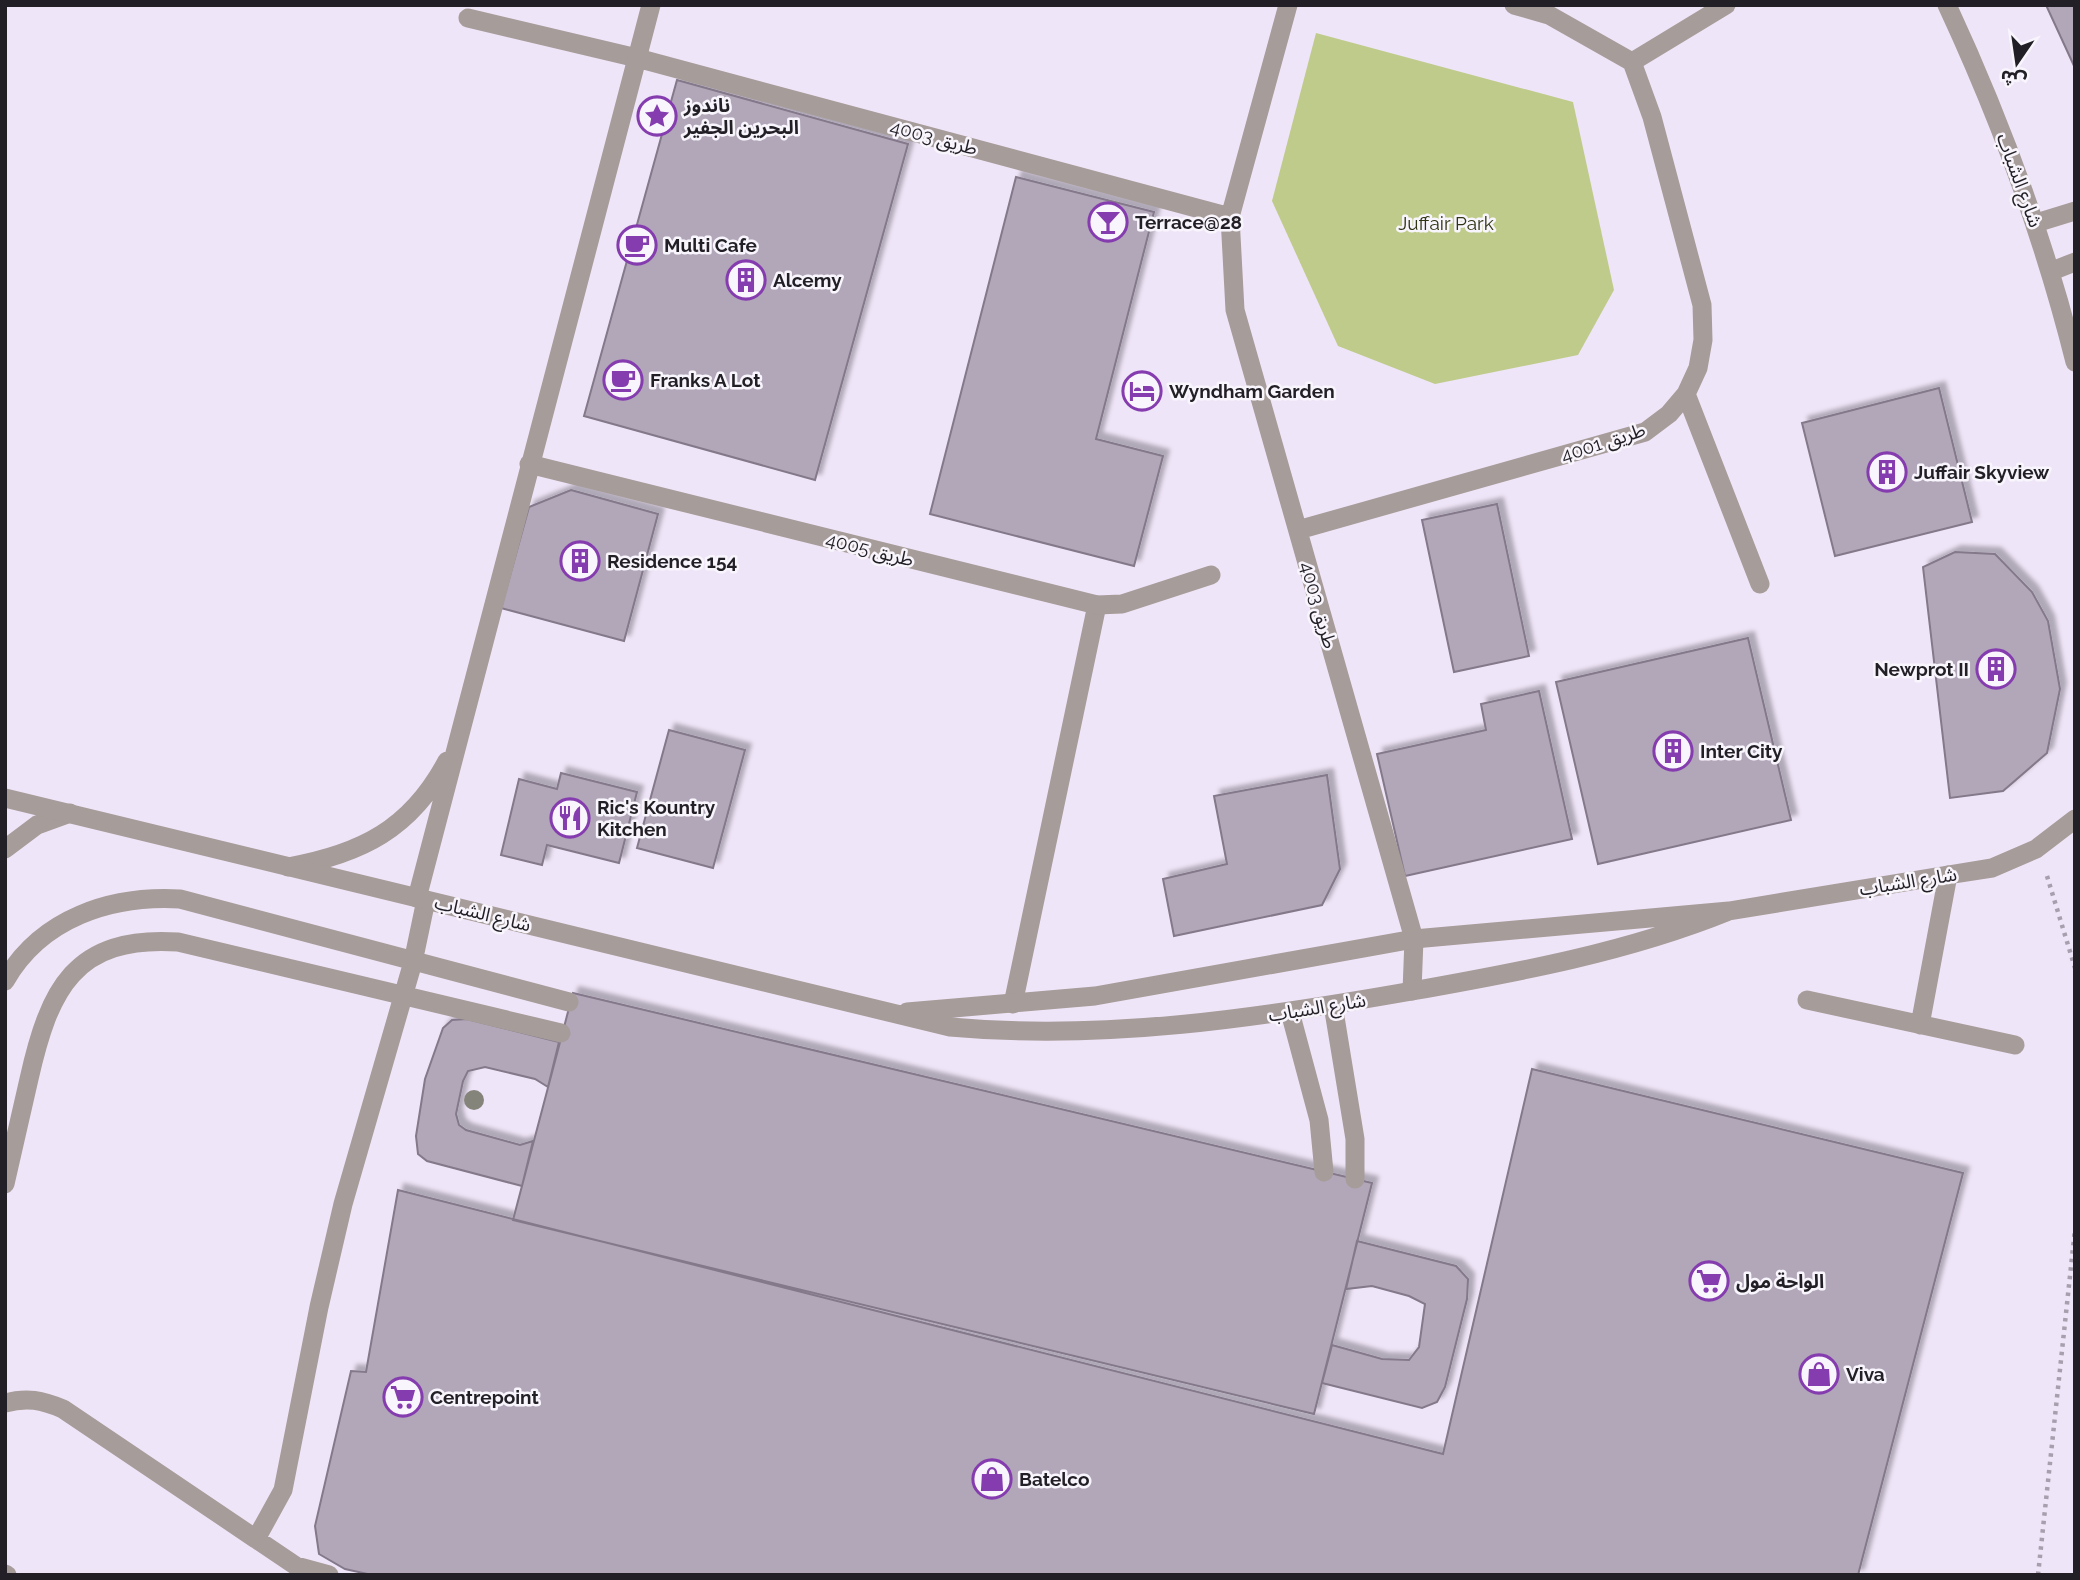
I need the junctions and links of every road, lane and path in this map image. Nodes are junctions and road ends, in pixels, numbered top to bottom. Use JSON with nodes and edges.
{"nodes":[{"id":1,"x":651,"y":5,"type":"edge"},
{"id":2,"x":1288,"y":5,"type":"edge"},
{"id":3,"x":1514,"y":5,"type":"edge"},
{"id":4,"x":1726,"y":5,"type":"edge"},
{"id":5,"x":1947,"y":5,"type":"edge"},
{"id":6,"x":1550,"y":10,"type":"edge"},
{"id":7,"x":468,"y":18,"type":"dead end"},
{"id":8,"x":637,"y":58,"type":"junction"},
{"id":9,"x":1632,"y":62,"type":"junction"},
{"id":10,"x":2075,"y":211,"type":"edge"},
{"id":11,"x":1230,"y":217,"type":"junction"},
{"id":12,"x":2036,"y":223,"type":"junction"},
{"id":13,"x":2075,"y":262,"type":"edge"},
{"id":14,"x":2052,"y":271,"type":"junction"},
{"id":15,"x":2070,"y":321,"type":"edge"},
{"id":16,"x":2075,"y":362,"type":"edge"},
{"id":17,"x":1686,"y":394,"type":"junction"},
{"id":18,"x":529,"y":464,"type":"junction"},
{"id":19,"x":1297,"y":530,"type":"junction"},
{"id":20,"x":1211,"y":575,"type":"dead end"},
{"id":21,"x":1759,"y":584,"type":"dead end"},
{"id":22,"x":1097,"y":605,"type":"junction"},
{"id":23,"x":460,"y":735,"type":"junction"},
{"id":24,"x":5,"y":798,"type":"edge"},
{"id":25,"x":70,"y":813,"type":"junction"},
{"id":26,"x":2075,"y":819,"type":"edge"},
{"id":27,"x":5,"y":849,"type":"edge"},
{"id":28,"x":2036,"y":849,"type":"junction"},
{"id":29,"x":288,"y":867,"type":"junction"},
{"id":30,"x":1948,"y":875,"type":"junction"},
{"id":31,"x":421,"y":899,"type":"junction"},
{"id":32,"x":1729,"y":911,"type":"junction"},
{"id":33,"x":1414,"y":939,"type":"junction"},
{"id":34,"x":413,"y":962,"type":"junction"},
{"id":35,"x":2075,"y":968,"type":"edge"},
{"id":36,"x":5,"y":981,"type":"edge"},
{"id":37,"x":1412,"y":991,"type":"junction"},
{"id":38,"x":403,"y":996,"type":"junction"},
{"id":39,"x":1807,"y":1000,"type":"dead end"},
{"id":40,"x":569,"y":1002,"type":"dead end"},
{"id":41,"x":1013,"y":1004,"type":"junction"},
{"id":42,"x":1333,"y":1005,"type":"junction"},
{"id":43,"x":1290,"y":1012,"type":"junction"},
{"id":44,"x":896,"y":1014,"type":"junction"},
{"id":45,"x":1920,"y":1025,"type":"junction"},
{"id":46,"x":561,"y":1033,"type":"dead end"},
{"id":47,"x":2015,"y":1045,"type":"dead end"},
{"id":48,"x":1324,"y":1172,"type":"dead end"},
{"id":49,"x":1355,"y":1179,"type":"dead end"},
{"id":50,"x":5,"y":1184,"type":"edge"},
{"id":51,"x":2075,"y":1229,"type":"edge"},
{"id":52,"x":5,"y":1403,"type":"edge"},
{"id":53,"x":256,"y":1539,"type":"junction"},
{"id":54,"x":329,"y":1575,"type":"edge"},
{"id":55,"x":2038,"y":1575,"type":"edge"}],
"edges":[{"from":1,"to":8,"type":"street"},
{"from":2,"to":11,"type":"street","name":"طريق 4003"},
{"from":3,"to":6,"type":"street"},
{"from":4,"to":9,"type":"street"},
{"from":5,"to":12,"type":"street","name":"شارع الشباب"},
{"from":6,"to":9,"type":"street"},
{"from":7,"to":8,"type":"street","name":"طريق 4003"},
{"from":8,"to":11,"type":"street","name":"طريق 4003"},
{"from":8,"to":18,"type":"street"},
{"from":9,"to":17,"type":"street","name":"طريق 4001"},
{"from":10,"to":12,"type":"street"},
{"from":11,"to":19,"type":"street","name":"طريق 4003"},
{"from":12,"to":14,"type":"street","name":"شارع الشباب"},
{"from":13,"to":14,"type":"street"},
{"from":14,"to":15,"type":"street","name":"شارع الشباب"},
{"from":15,"to":16,"type":"street","name":"شارع الشباب"},
{"from":17,"to":19,"type":"street","name":"طريق 4001"},
{"from":17,"to":21,"type":"street"},
{"from":18,"to":22,"type":"street","name":"طريق 4005"},
{"from":18,"to":23,"type":"street"},
{"from":19,"to":33,"type":"street","name":"طريق 4003"},
{"from":20,"to":22,"type":"street","name":"طريق 4005"},
{"from":22,"to":41,"type":"street"},
{"from":23,"to":29,"type":"street"},
{"from":23,"to":31,"type":"street"},
{"from":24,"to":25,"type":"street","name":"شارع الشباب"},
{"from":25,"to":27,"type":"street"},
{"from":25,"to":29,"type":"street","name":"شارع الشباب"},
{"from":26,"to":28,"type":"street","name":"شارع الشباب"},
{"from":28,"to":30,"type":"street","name":"شارع الشباب"},
{"from":28,"to":35,"type":"path"},
{"from":29,"to":31,"type":"street","name":"شارع الشباب"},
{"from":30,"to":32,"type":"street","name":"شارع الشباب"},
{"from":30,"to":45,"type":"street"},
{"from":31,"to":34,"type":"street"},
{"from":31,"to":44,"type":"street","name":"شارع الشباب"},
{"from":32,"to":33,"type":"street","name":"شارع الشباب"},
{"from":32,"to":37,"type":"street","name":"شارع الشباب"},
{"from":33,"to":37,"type":"street","name":"طريق 4003"},
{"from":33,"to":41,"type":"street","name":"شارع الشباب"},
{"from":34,"to":36,"type":"street"},
{"from":34,"to":38,"type":"street"},
{"from":34,"to":40,"type":"street"},
{"from":37,"to":42,"type":"street","name":"شارع الشباب"},
{"from":38,"to":46,"type":"street"},
{"from":38,"to":50,"type":"street"},
{"from":38,"to":53,"type":"street"},
{"from":39,"to":45,"type":"street"},
{"from":41,"to":44,"type":"street","name":"شارع الشباب"},
{"from":42,"to":43,"type":"street","name":"شارع الشباب"},
{"from":42,"to":49,"type":"street"},
{"from":43,"to":44,"type":"street","name":"شارع الشباب"},
{"from":43,"to":48,"type":"street"},
{"from":45,"to":47,"type":"street"},
{"from":51,"to":55,"type":"path"},
{"from":52,"to":53,"type":"street"},
{"from":53,"to":54,"type":"street"}]}
